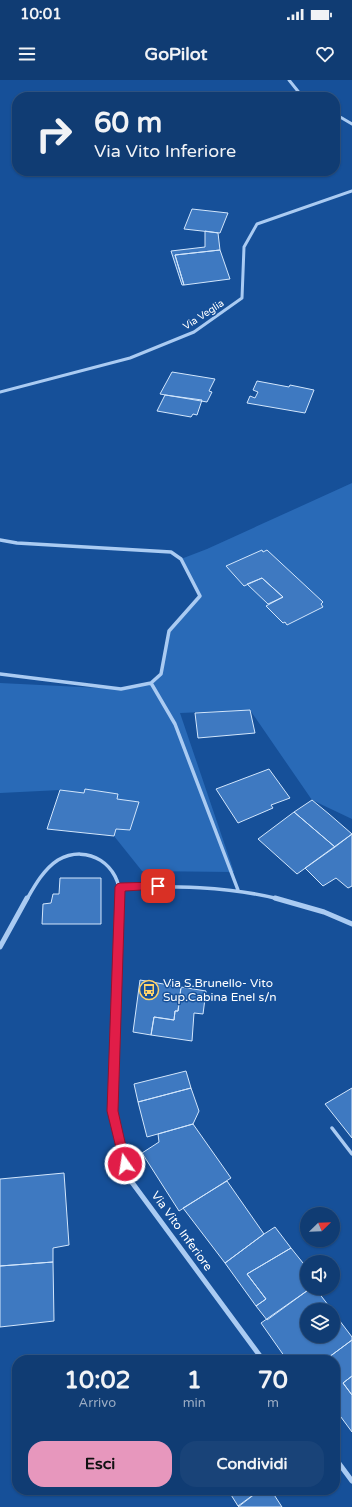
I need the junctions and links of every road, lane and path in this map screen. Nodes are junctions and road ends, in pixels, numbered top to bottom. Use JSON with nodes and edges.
{"nodes":[{"id":1,"x":288,"y":80,"type":"edge"},
{"id":2,"x":300,"y":92,"type":"edge"},
{"id":3,"x":340,"y":117,"type":"edge"},
{"id":4,"x":352,"y":124,"type":"edge"},
{"id":5,"x":352,"y":191,"type":"edge"},
{"id":6,"x":0,"y":392,"type":"edge"},
{"id":7,"x":0,"y":540,"type":"edge"},
{"id":8,"x":0,"y":674,"type":"edge"},
{"id":9,"x":151,"y":683,"type":"junction"},
{"id":10,"x":120,"y":887,"type":"junction"},
{"id":11,"x":238,"y":890,"type":"junction"},
{"id":12,"x":352,"y":924,"type":"edge"},
{"id":13,"x":0,"y":948,"type":"edge"},
{"id":14,"x":332,"y":1128,"type":"dead end"},
{"id":15,"x":352,"y":1154,"type":"edge"},
{"id":16,"x":259,"y":1355,"type":"edge"},
{"id":17,"x":340,"y":1465,"type":"edge"},
{"id":18,"x":352,"y":1481,"type":"edge"}],
"edges":[{"from":1,"to":2,"type":"street"},
{"from":3,"to":4,"type":"street"},
{"from":5,"to":6,"type":"street","name":"Via Veglia"},
{"from":7,"to":9,"type":"street"},
{"from":8,"to":9,"type":"street"},
{"from":9,"to":11,"type":"street"},
{"from":10,"to":11,"type":"street"},
{"from":10,"to":13,"type":"street","name":"Via Vito Inferiore"},
{"from":10,"to":16,"type":"street","name":"Via Vito Inferiore"},
{"from":11,"to":12,"type":"street"},
{"from":14,"to":15,"type":"lane"},
{"from":17,"to":18,"type":"street"}]}
